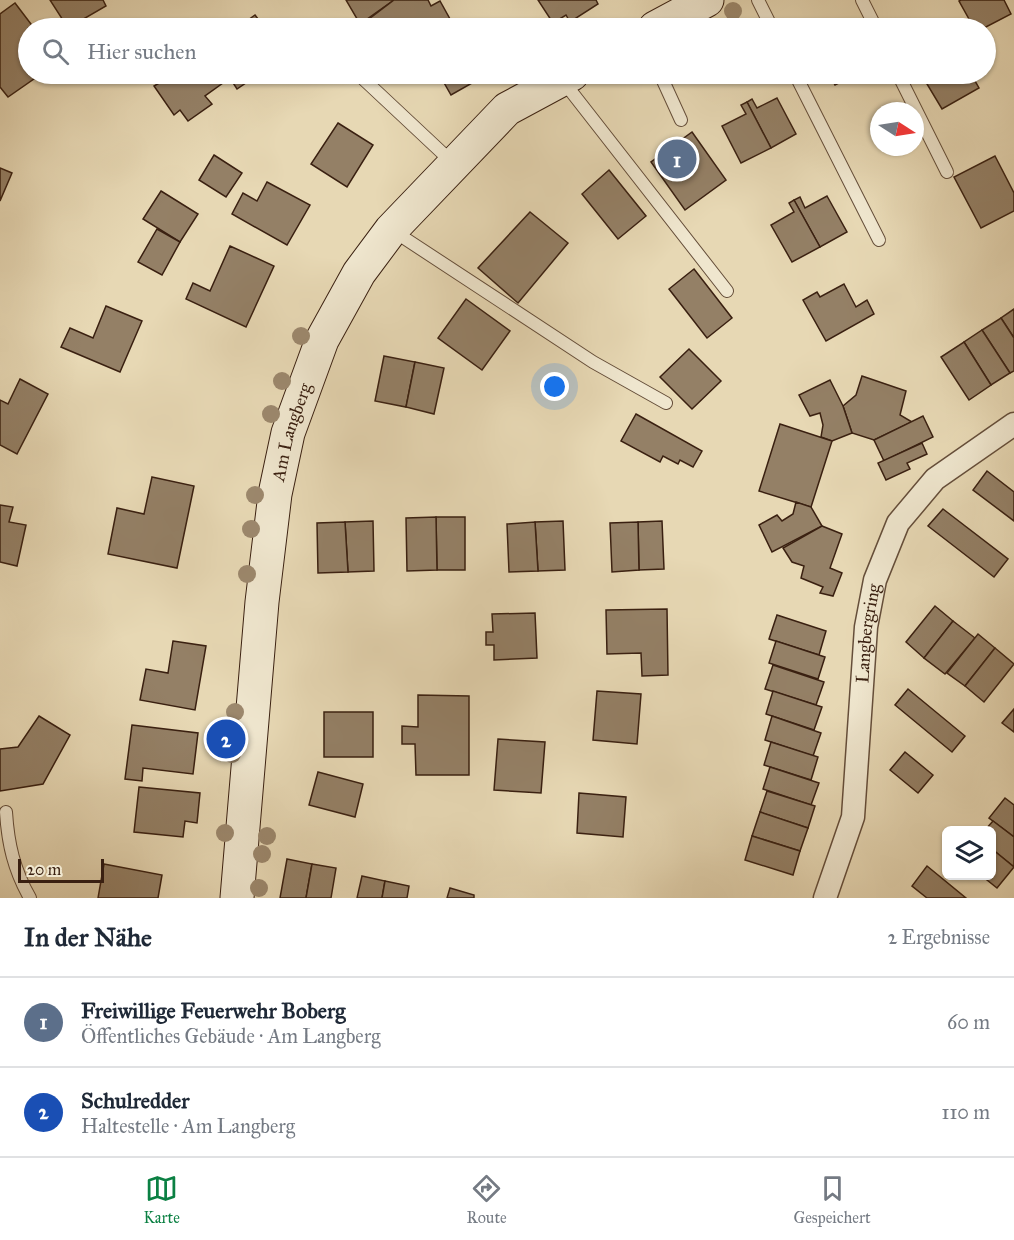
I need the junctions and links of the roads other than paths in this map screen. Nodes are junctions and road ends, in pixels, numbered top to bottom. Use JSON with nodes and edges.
{"nodes":[{"id":1,"x":707,"y":0,"type":"edge"},
{"id":2,"x":758,"y":0,"type":"edge"},
{"id":3,"x":862,"y":0,"type":"edge"},
{"id":4,"x":674,"y":18,"type":"edge"},
{"id":5,"x":767,"y":18,"type":"edge"},
{"id":6,"x":871,"y":18,"type":"edge"},
{"id":7,"x":369,"y":84,"type":"edge"},
{"id":8,"x":552,"y":84,"type":"edge"},
{"id":9,"x":573,"y":84,"type":"edge"},
{"id":10,"x":665,"y":84,"type":"edge"},
{"id":11,"x":800,"y":84,"type":"edge"},
{"id":12,"x":903,"y":84,"type":"edge"},
{"id":13,"x":681,"y":120,"type":"dead end"},
{"id":14,"x":454,"y":164,"type":"junction"},
{"id":15,"x":947,"y":172,"type":"dead end"},
{"id":16,"x":391,"y":230,"type":"junction"},
{"id":17,"x":879,"y":240,"type":"dead end"},
{"id":18,"x":727,"y":291,"type":"dead end"},
{"id":19,"x":666,"y":403,"type":"dead end"},
{"id":20,"x":1014,"y":424,"type":"edge"},
{"id":21,"x":6,"y":812,"type":"dead end"},
{"id":22,"x":30,"y":898,"type":"edge"},
{"id":23,"x":237,"y":898,"type":"edge"},
{"id":24,"x":825,"y":898,"type":"edge"}],
"edges":[{"from":1,"to":4,"type":"street"},
{"from":2,"to":5,"type":"lane"},
{"from":3,"to":6,"type":"lane"},
{"from":7,"to":14,"type":"lane"},
{"from":8,"to":14,"type":"street","name":"Am Langberg"},
{"from":9,"to":18,"type":"lane"},
{"from":10,"to":13,"type":"lane"},
{"from":11,"to":17,"type":"lane"},
{"from":12,"to":15,"type":"lane"},
{"from":14,"to":16,"type":"street","name":"Am Langberg"},
{"from":16,"to":19,"type":"lane"},
{"from":16,"to":23,"type":"street","name":"Am Langberg"},
{"from":20,"to":24,"type":"street","name":"Langbergring"},
{"from":21,"to":22,"type":"lane"}]}
